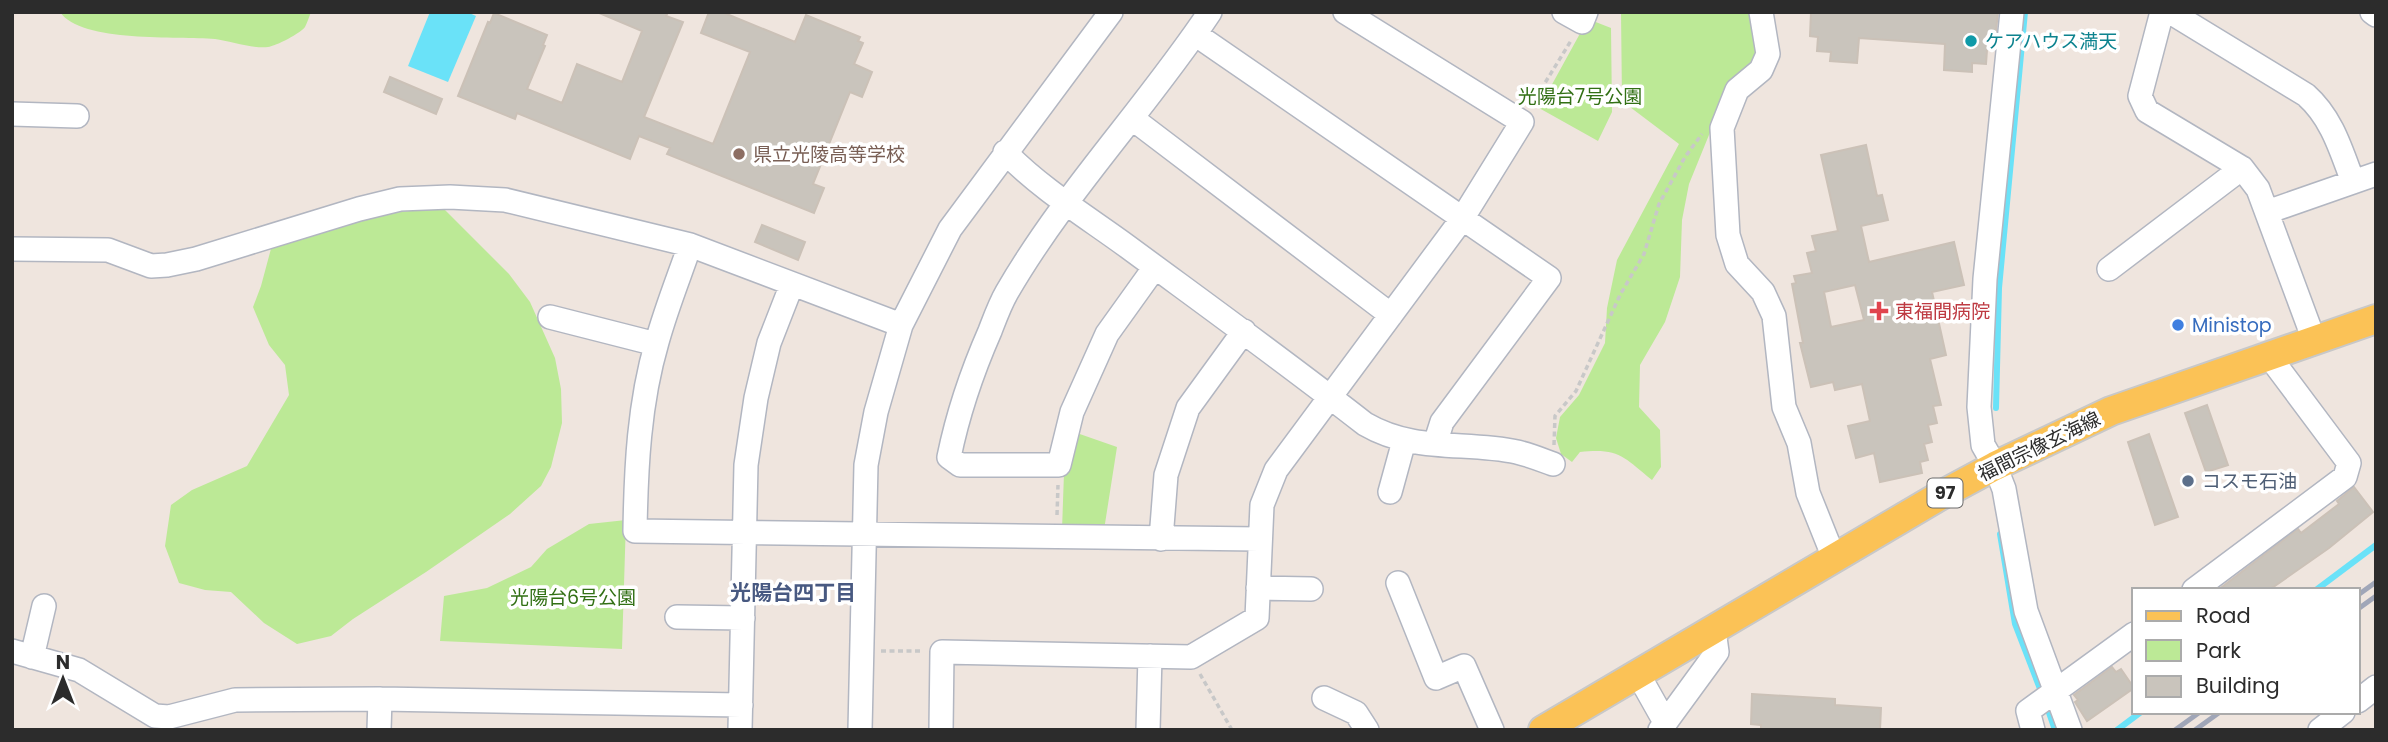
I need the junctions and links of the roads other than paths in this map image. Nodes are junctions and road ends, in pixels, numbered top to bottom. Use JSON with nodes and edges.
{"nodes":[{"id":1,"x":1111,"y":12,"type":"edge"},
{"id":2,"x":1210,"y":12,"type":"edge"},
{"id":3,"x":1345,"y":12,"type":"edge"},
{"id":4,"x":1760,"y":12,"type":"edge"},
{"id":5,"x":2012,"y":12,"type":"edge"},
{"id":6,"x":2162,"y":12,"type":"edge"},
{"id":7,"x":2170,"y":12,"type":"edge"},
{"id":8,"x":1195,"y":34,"type":"junction"},
{"id":9,"x":12,"y":114,"type":"edge"},
{"id":10,"x":77,"y":116,"type":"dead end"},
{"id":11,"x":1133,"y":119,"type":"junction"},
{"id":12,"x":1005,"y":152,"type":"junction"},
{"id":13,"x":2242,"y":168,"type":"junction"},
{"id":14,"x":2376,"y":174,"type":"edge"},
{"id":15,"x":2353,"y":182,"type":"junction"},
{"id":16,"x":1066,"y":202,"type":"junction"},
{"id":17,"x":2267,"y":212,"type":"junction"},
{"id":18,"x":1462,"y":219,"type":"junction"},
{"id":19,"x":690,"y":245,"type":"junction"},
{"id":20,"x":12,"y":249,"type":"edge"},
{"id":21,"x":1155,"y":267,"type":"junction"},
{"id":22,"x":2109,"y":269,"type":"dead end"},
{"id":23,"x":792,"y":284,"type":"junction"},
{"id":24,"x":1391,"y":315,"type":"junction"},
{"id":25,"x":550,"y":317,"type":"dead end"},
{"id":26,"x":2376,"y":319,"type":"edge"},
{"id":27,"x":901,"y":325,"type":"junction"},
{"id":28,"x":1244,"y":331,"type":"junction"},
{"id":29,"x":2314,"y":340,"type":"junction"},
{"id":30,"x":656,"y":344,"type":"junction"},
{"id":31,"x":2269,"y":356,"type":"junction"},
{"id":32,"x":1330,"y":397,"type":"junction"},
{"id":33,"x":1404,"y":441,"type":"junction"},
{"id":34,"x":1435,"y":444,"type":"junction"},
{"id":35,"x":1553,"y":464,"type":"road end"},
{"id":36,"x":1995,"y":466,"type":"junction"},
{"id":37,"x":1390,"y":492,"type":"dead end"},
{"id":38,"x":744,"y":531,"type":"junction"},
{"id":39,"x":863,"y":534,"type":"junction"},
{"id":40,"x":1161,"y":539,"type":"junction"},
{"id":41,"x":1259,"y":539,"type":"junction"},
{"id":42,"x":1834,"y":558,"type":"junction"},
{"id":43,"x":1398,"y":583,"type":"dead end"},
{"id":44,"x":1258,"y":587,"type":"junction"},
{"id":45,"x":2197,"y":588,"type":"edge"},
{"id":46,"x":1311,"y":589,"type":"dead end"},
{"id":47,"x":44,"y":606,"type":"dead end"},
{"id":48,"x":677,"y":617,"type":"dead end"},
{"id":49,"x":743,"y":618,"type":"junction"},
{"id":50,"x":1714,"y":631,"type":"junction"},
{"id":51,"x":2132,"y":636,"type":"edge"},
{"id":52,"x":22,"y":654,"type":"edge"},
{"id":53,"x":1150,"y":656,"type":"junction"},
{"id":54,"x":1638,"y":674,"type":"junction"},
{"id":55,"x":1324,"y":698,"type":"dead end"},
{"id":56,"x":380,"y":699,"type":"junction"},
{"id":57,"x":740,"y":705,"type":"junction"},
{"id":58,"x":2043,"y":707,"type":"edge"},
{"id":59,"x":2340,"y":714,"type":"edge"},
{"id":60,"x":170,"y":723,"type":"edge"},
{"id":61,"x":1662,"y":726,"type":"edge"},
{"id":62,"x":379,"y":730,"type":"edge"},
{"id":63,"x":740,"y":730,"type":"edge"},
{"id":64,"x":860,"y":730,"type":"edge"},
{"id":65,"x":941,"y":730,"type":"edge"},
{"id":66,"x":1148,"y":730,"type":"edge"},
{"id":67,"x":1367,"y":730,"type":"edge"},
{"id":68,"x":1492,"y":730,"type":"edge"},
{"id":69,"x":1543,"y":730,"type":"edge"},
{"id":70,"x":2070,"y":730,"type":"edge"},
{"id":71,"x":2320,"y":730,"type":"edge"}],
"edges":[{"from":1,"to":12,"type":"street"},
{"from":2,"to":8,"type":"street"},
{"from":3,"to":18,"type":"street"},
{"from":4,"to":42,"type":"street"},
{"from":5,"to":36,"type":"street"},
{"from":6,"to":13,"type":"street"},
{"from":7,"to":15,"type":"street"},
{"from":8,"to":11,"type":"street"},
{"from":8,"to":18,"type":"street"},
{"from":9,"to":10,"type":"street"},
{"from":11,"to":16,"type":"street"},
{"from":11,"to":24,"type":"street"},
{"from":12,"to":16,"type":"street"},
{"from":12,"to":27,"type":"street"},
{"from":13,"to":17,"type":"street"},
{"from":13,"to":22,"type":"street"},
{"from":14,"to":15,"type":"street"},
{"from":15,"to":17,"type":"street"},
{"from":16,"to":21,"type":"street"},
{"from":16,"to":21,"type":"street"},
{"from":17,"to":29,"type":"street"},
{"from":18,"to":24,"type":"street"},
{"from":18,"to":34,"type":"street"},
{"from":19,"to":20,"type":"street"},
{"from":19,"to":23,"type":"street"},
{"from":19,"to":30,"type":"street"},
{"from":21,"to":28,"type":"street"},
{"from":23,"to":27,"type":"street"},
{"from":23,"to":38,"type":"street"},
{"from":24,"to":32,"type":"street"},
{"from":25,"to":30,"type":"street"},
{"from":26,"to":29,"type":"main road","name":"福間宗像玄海線","number":"97"},
{"from":27,"to":39,"type":"street"},
{"from":28,"to":32,"type":"street"},
{"from":28,"to":40,"type":"street"},
{"from":29,"to":31,"type":"main road","name":"福間宗像玄海線","number":"97"},
{"from":30,"to":38,"type":"street"},
{"from":31,"to":36,"type":"main road","name":"福間宗像玄海線","number":"97"},
{"from":31,"to":45,"type":"street"},
{"from":32,"to":33,"type":"street"},
{"from":32,"to":41,"type":"street"},
{"from":33,"to":34,"type":"street"},
{"from":33,"to":37,"type":"street"},
{"from":34,"to":35,"type":"street"},
{"from":36,"to":42,"type":"main road","name":"福間宗像玄海線","number":"97"},
{"from":36,"to":58,"type":"street"},
{"from":38,"to":39,"type":"street"},
{"from":38,"to":49,"type":"street"},
{"from":39,"to":40,"type":"street"},
{"from":39,"to":64,"type":"street"},
{"from":40,"to":41,"type":"street"},
{"from":41,"to":44,"type":"street"},
{"from":42,"to":50,"type":"main road","name":"福間宗像玄海線","number":"97"},
{"from":43,"to":68,"type":"street"},
{"from":44,"to":46,"type":"street"},
{"from":44,"to":53,"type":"street"},
{"from":47,"to":52,"type":"street"},
{"from":48,"to":49,"type":"street"},
{"from":49,"to":57,"type":"street"},
{"from":50,"to":54,"type":"main road","name":"福間宗像玄海線","number":"97"},
{"from":50,"to":61,"type":"street"},
{"from":51,"to":58,"type":"street"},
{"from":52,"to":60,"type":"street"},
{"from":53,"to":65,"type":"street"},
{"from":53,"to":66,"type":"street"},
{"from":54,"to":61,"type":"street"},
{"from":54,"to":69,"type":"main road","name":"福間宗像玄海線","number":"97"},
{"from":55,"to":67,"type":"street"},
{"from":56,"to":57,"type":"street"},
{"from":56,"to":60,"type":"street"},
{"from":56,"to":62,"type":"street"},
{"from":57,"to":63,"type":"street"},
{"from":58,"to":70,"type":"street"},
{"from":59,"to":71,"type":"street"}]}
